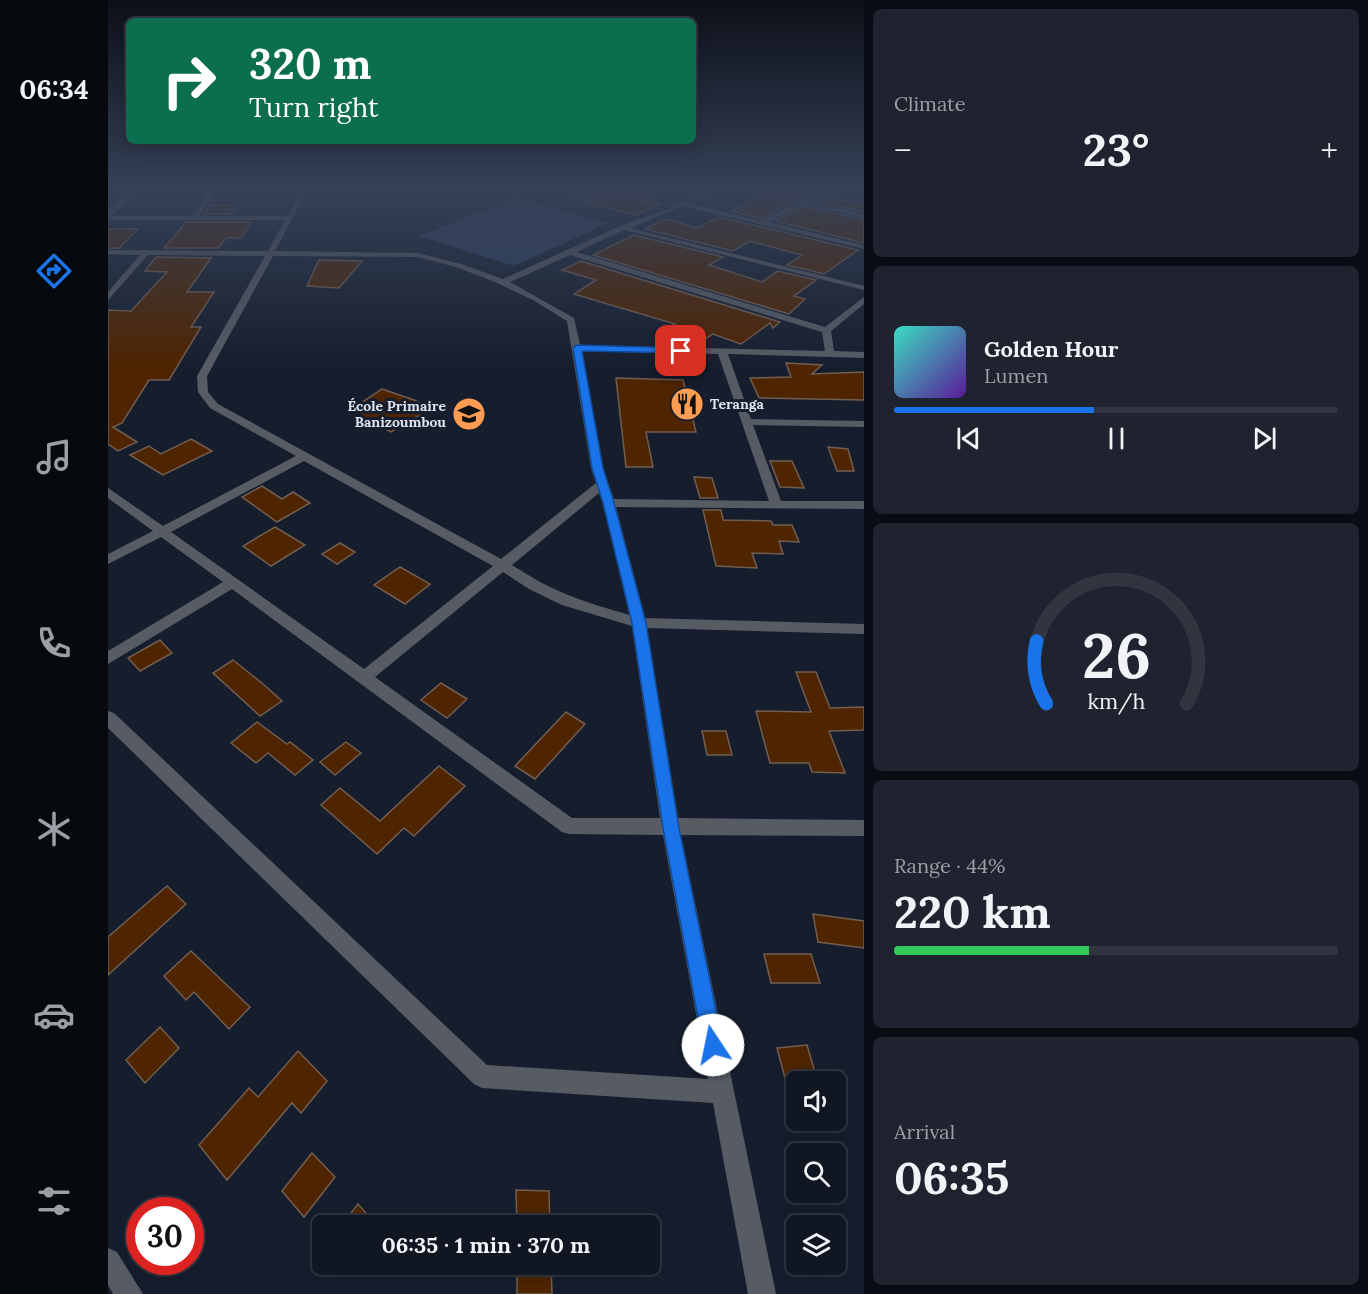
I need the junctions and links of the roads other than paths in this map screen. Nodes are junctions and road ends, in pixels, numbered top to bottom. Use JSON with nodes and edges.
{"nodes":[{"id":1,"x":272,"y":248,"type":"edge"},
{"id":2,"x":577,"y":248,"type":"edge"},
{"id":3,"x":705,"y":248,"type":"edge"},
{"id":4,"x":108,"y":252,"type":"edge"},
{"id":5,"x":146,"y":252,"type":"junction"},
{"id":6,"x":569,"y":252,"type":"junction"},
{"id":7,"x":269,"y":253,"type":"junction"},
{"id":8,"x":502,"y":283,"type":"junction"},
{"id":9,"x":864,"y":288,"type":"edge"},
{"id":10,"x":109,"y":295,"type":"edge"},
{"id":11,"x":864,"y":300,"type":"edge"},
{"id":12,"x":826,"y":330,"type":"junction"},
{"id":13,"x":577,"y":348,"type":"junction"},
{"id":14,"x":722,"y":352,"type":"junction"},
{"id":15,"x":830,"y":355,"type":"junction"},
{"id":16,"x":864,"y":356,"type":"edge"},
{"id":17,"x":745,"y":422,"type":"junction"},
{"id":18,"x":864,"y":424,"type":"edge"},
{"id":19,"x":304,"y":456,"type":"junction"},
{"id":20,"x":603,"y":484,"type":"junction"},
{"id":21,"x":108,"y":492,"type":"edge"},
{"id":22,"x":609,"y":503,"type":"junction"},
{"id":23,"x":776,"y":504,"type":"junction"},
{"id":24,"x":864,"y":505,"type":"edge"},
{"id":25,"x":163,"y":531,"type":"junction"},
{"id":26,"x":108,"y":560,"type":"edge"},
{"id":27,"x":503,"y":566,"type":"junction"},
{"id":28,"x":233,"y":582,"type":"junction"},
{"id":29,"x":639,"y":623,"type":"junction"},
{"id":30,"x":864,"y":629,"type":"edge"},
{"id":31,"x":108,"y":658,"type":"edge"},
{"id":32,"x":364,"y":678,"type":"junction"},
{"id":33,"x":108,"y":718,"type":"edge"},
{"id":34,"x":671,"y":828,"type":"junction"},
{"id":35,"x":864,"y":828,"type":"edge"},
{"id":36,"x":722,"y":1092,"type":"junction"},
{"id":37,"x":108,"y":1261,"type":"edge"},
{"id":38,"x":129,"y":1294,"type":"edge"},
{"id":39,"x":762,"y":1294,"type":"edge"}],
"edges":[{"from":1,"to":7,"type":"street"},
{"from":2,"to":6,"type":"street"},
{"from":3,"to":9,"type":"street"},
{"from":4,"to":5,"type":"street"},
{"from":5,"to":7,"type":"street"},
{"from":5,"to":10,"type":"street"},
{"from":6,"to":8,"type":"street"},
{"from":6,"to":12,"type":"street"},
{"from":7,"to":8,"type":"street"},
{"from":7,"to":19,"type":"street"},
{"from":8,"to":13,"type":"street"},
{"from":11,"to":12,"type":"street"},
{"from":12,"to":15,"type":"street"},
{"from":13,"to":14,"type":"street"},
{"from":13,"to":20,"type":"street"},
{"from":14,"to":15,"type":"street"},
{"from":14,"to":17,"type":"street"},
{"from":15,"to":16,"type":"street"},
{"from":17,"to":18,"type":"street"},
{"from":17,"to":23,"type":"street"},
{"from":19,"to":25,"type":"street"},
{"from":19,"to":27,"type":"street"},
{"from":20,"to":22,"type":"street"},
{"from":20,"to":27,"type":"street"},
{"from":21,"to":25,"type":"street"},
{"from":22,"to":23,"type":"street"},
{"from":22,"to":29,"type":"street"},
{"from":23,"to":24,"type":"street"},
{"from":25,"to":26,"type":"street"},
{"from":25,"to":28,"type":"street"},
{"from":27,"to":29,"type":"street"},
{"from":27,"to":32,"type":"street"},
{"from":28,"to":31,"type":"street"},
{"from":28,"to":32,"type":"street"},
{"from":29,"to":30,"type":"street"},
{"from":29,"to":34,"type":"street"},
{"from":32,"to":34,"type":"street"},
{"from":33,"to":36,"type":"street"},
{"from":34,"to":35,"type":"street"},
{"from":34,"to":36,"type":"street"},
{"from":36,"to":39,"type":"street"},
{"from":37,"to":38,"type":"street"}]}
